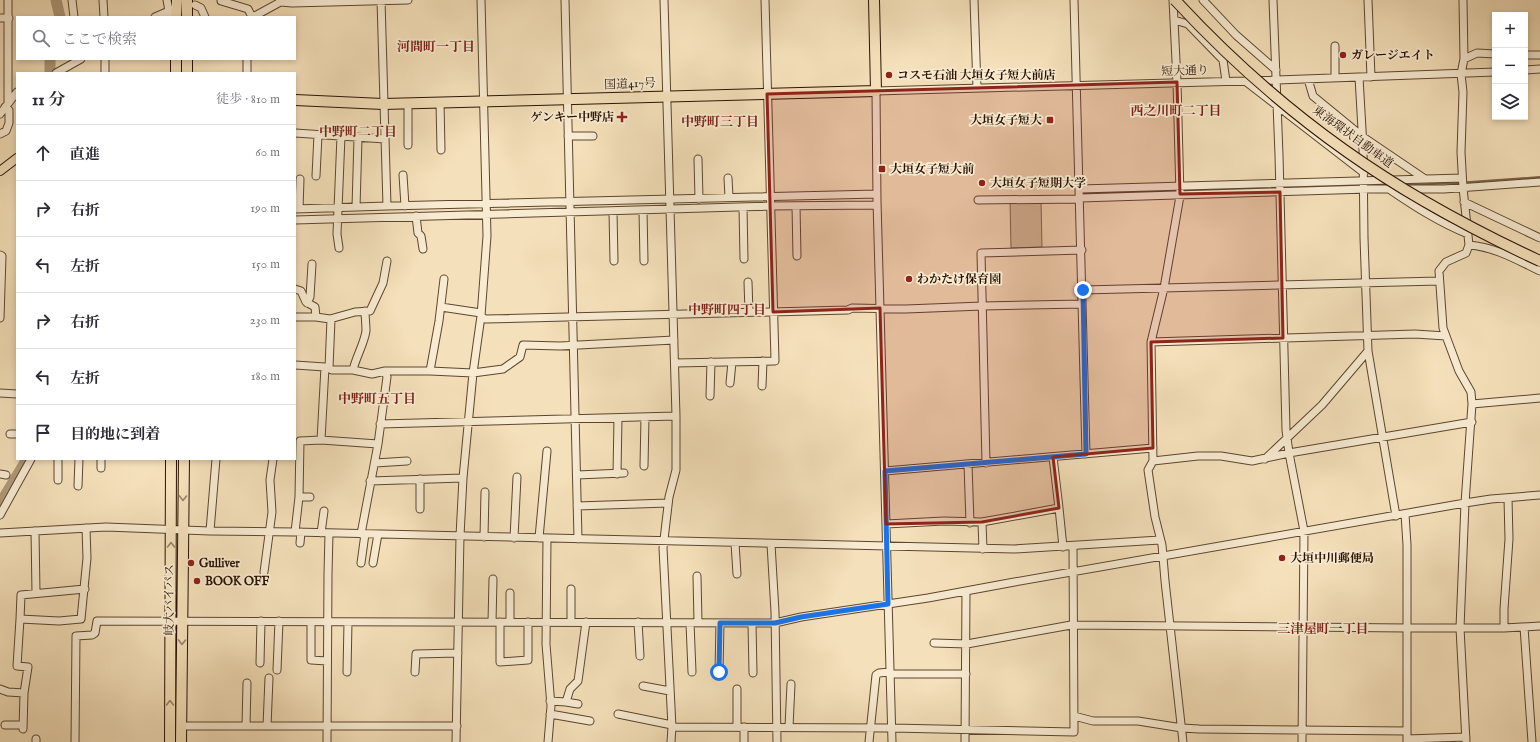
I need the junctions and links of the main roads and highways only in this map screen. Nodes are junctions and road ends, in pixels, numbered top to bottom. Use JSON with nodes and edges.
{"nodes":[{"id":1,"x":874,"y":0,"type":"edge"},
{"id":2,"x":1174,"y":0,"type":"edge"},
{"id":3,"x":191,"y":2,"type":"edge"},
{"id":4,"x":188,"y":16,"type":"edge"},
{"id":5,"x":176,"y":60,"type":"edge"},
{"id":6,"x":187,"y":60,"type":"edge"},
{"id":7,"x":176,"y":72,"type":"edge"},
{"id":8,"x":187,"y":72,"type":"edge"},
{"id":9,"x":296,"y":100,"type":"edge"},
{"id":10,"x":16,"y":159,"type":"edge"},
{"id":11,"x":0,"y":171,"type":"edge"},
{"id":12,"x":1540,"y":261,"type":"edge"},
{"id":13,"x":171,"y":460,"type":"edge"},
{"id":14,"x":184,"y":460,"type":"edge"},
{"id":15,"x":170,"y":742,"type":"edge"},
{"id":16,"x":181,"y":742,"type":"edge"}],
"edges":[{"from":1,"to":9,"type":"highway","name":"国道417号"},
{"from":2,"to":12,"type":"highway","name":"東海環状自動車道","bridge":true},
{"from":3,"to":4,"type":"highway"},
{"from":5,"to":7,"type":"highway"},
{"from":6,"to":8,"type":"highway"},
{"from":10,"to":11,"type":"main road"},
{"from":15,"to":13,"type":"highway","name":"岐大バイパス","one_way":true},
{"from":14,"to":16,"type":"highway","name":"岐大バイパス","one_way":true}]}
